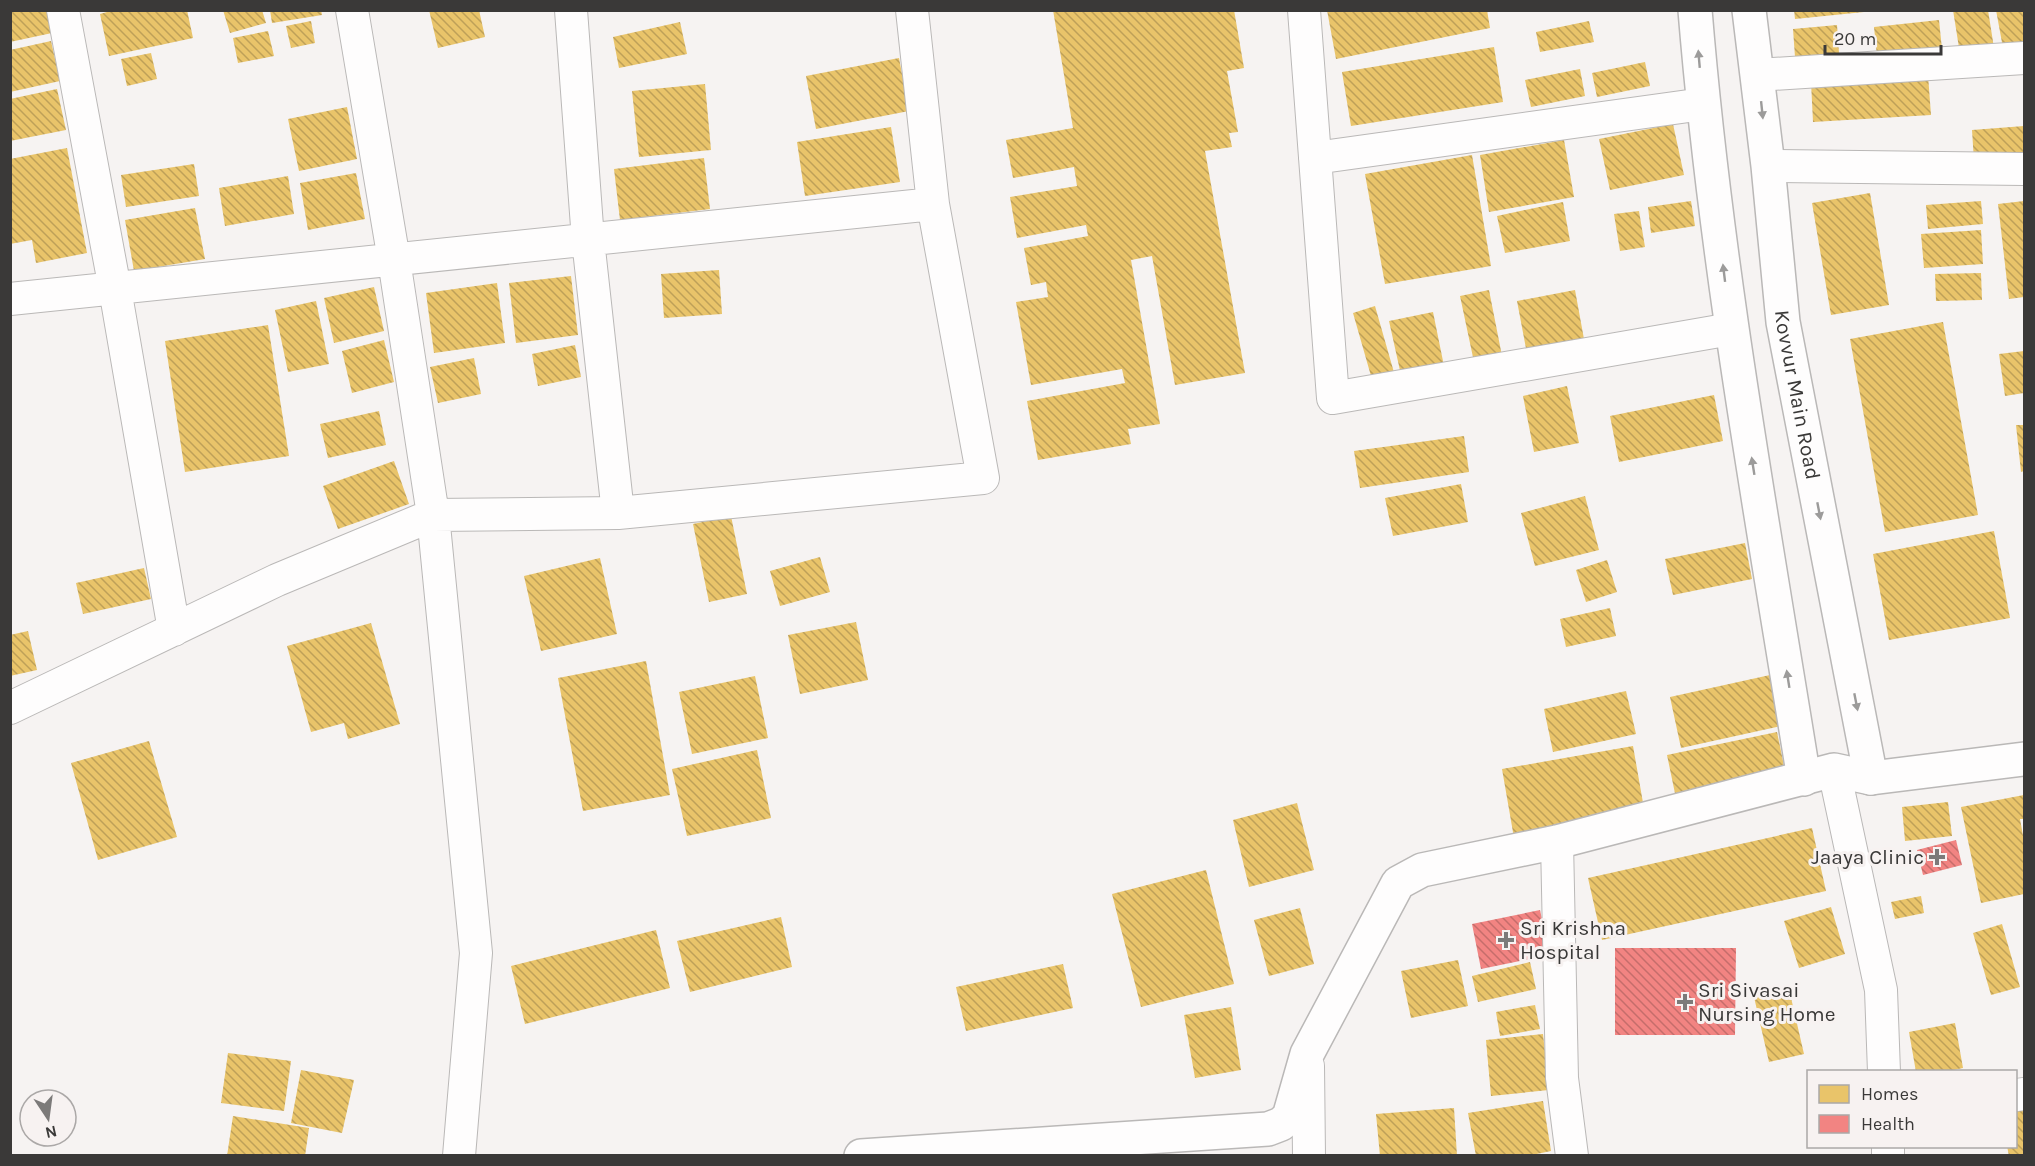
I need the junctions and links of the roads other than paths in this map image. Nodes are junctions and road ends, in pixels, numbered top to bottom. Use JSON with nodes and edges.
{"nodes":[{"id":1,"x":63,"y":10,"type":"edge"},
{"id":2,"x":352,"y":10,"type":"edge"},
{"id":3,"x":571,"y":10,"type":"edge"},
{"id":4,"x":912,"y":10,"type":"edge"},
{"id":5,"x":1304,"y":10,"type":"edge"},
{"id":6,"x":1695,"y":10,"type":"edge"},
{"id":7,"x":1749,"y":10,"type":"edge"},
{"id":8,"x":2025,"y":58,"type":"edge"},
{"id":9,"x":1757,"y":75,"type":"junction"},
{"id":10,"x":1703,"y":104,"type":"junction"},
{"id":11,"x":1315,"y":158,"type":"junction"},
{"id":12,"x":1768,"y":166,"type":"junction"},
{"id":13,"x":2025,"y":169,"type":"edge"},
{"id":14,"x":933,"y":204,"type":"junction"},
{"id":15,"x":588,"y":240,"type":"junction"},
{"id":16,"x":394,"y":260,"type":"junction"},
{"id":17,"x":115,"y":289,"type":"junction"},
{"id":18,"x":10,"y":299,"type":"edge"},
{"id":19,"x":1731,"y":329,"type":"junction"},
{"id":20,"x":618,"y":513,"type":"junction"},
{"id":21,"x":433,"y":514,"type":"junction"},
{"id":22,"x":174,"y":630,"type":"junction"},
{"id":23,"x":10,"y":708,"type":"edge"},
{"id":24,"x":2025,"y":759,"type":"edge"},
{"id":25,"x":1834,"y":770,"type":"junction"},
{"id":26,"x":1871,"y":777,"type":"junction"},
{"id":27,"x":1803,"y":779,"type":"junction"},
{"id":28,"x":1557,"y":842,"type":"junction"},
{"id":29,"x":1307,"y":1054,"type":"junction"},
{"id":30,"x":1884,"y":1070,"type":"edge"},
{"id":31,"x":459,"y":1155,"type":"edge"},
{"id":32,"x":861,"y":1155,"type":"edge"},
{"id":33,"x":1309,"y":1155,"type":"edge"},
{"id":34,"x":1572,"y":1155,"type":"edge"}],
"edges":[{"from":1,"to":17,"type":"street"},
{"from":2,"to":16,"type":"street"},
{"from":3,"to":15,"type":"street"},
{"from":4,"to":14,"type":"street"},
{"from":5,"to":11,"type":"street"},
{"from":10,"to":6,"type":"street","one_way":true},
{"from":7,"to":9,"type":"street","name":"Kovvur Main Road"},
{"from":8,"to":9,"type":"street"},
{"from":9,"to":12,"type":"street","name":"Kovvur Main Road","one_way":true},
{"from":10,"to":11,"type":"street"},
{"from":19,"to":10,"type":"street","one_way":true},
{"from":11,"to":19,"type":"street"},
{"from":12,"to":13,"type":"street"},
{"from":12,"to":26,"type":"street","name":"Kovvur Main Road","one_way":true},
{"from":14,"to":15,"type":"street"},
{"from":14,"to":20,"type":"street"},
{"from":15,"to":16,"type":"street"},
{"from":15,"to":20,"type":"street"},
{"from":16,"to":17,"type":"street"},
{"from":16,"to":21,"type":"street"},
{"from":17,"to":18,"type":"street"},
{"from":17,"to":22,"type":"street"},
{"from":27,"to":19,"type":"street","one_way":true},
{"from":20,"to":21,"type":"street"},
{"from":21,"to":22,"type":"street"},
{"from":21,"to":31,"type":"street"},
{"from":22,"to":23,"type":"street"},
{"from":24,"to":26,"type":"street"},
{"from":25,"to":26,"type":"street"},
{"from":25,"to":27,"type":"street"},
{"from":25,"to":30,"type":"street"},
{"from":27,"to":28,"type":"street"},
{"from":28,"to":29,"type":"street"},
{"from":28,"to":34,"type":"street"},
{"from":29,"to":32,"type":"street"},
{"from":29,"to":33,"type":"street"}]}
